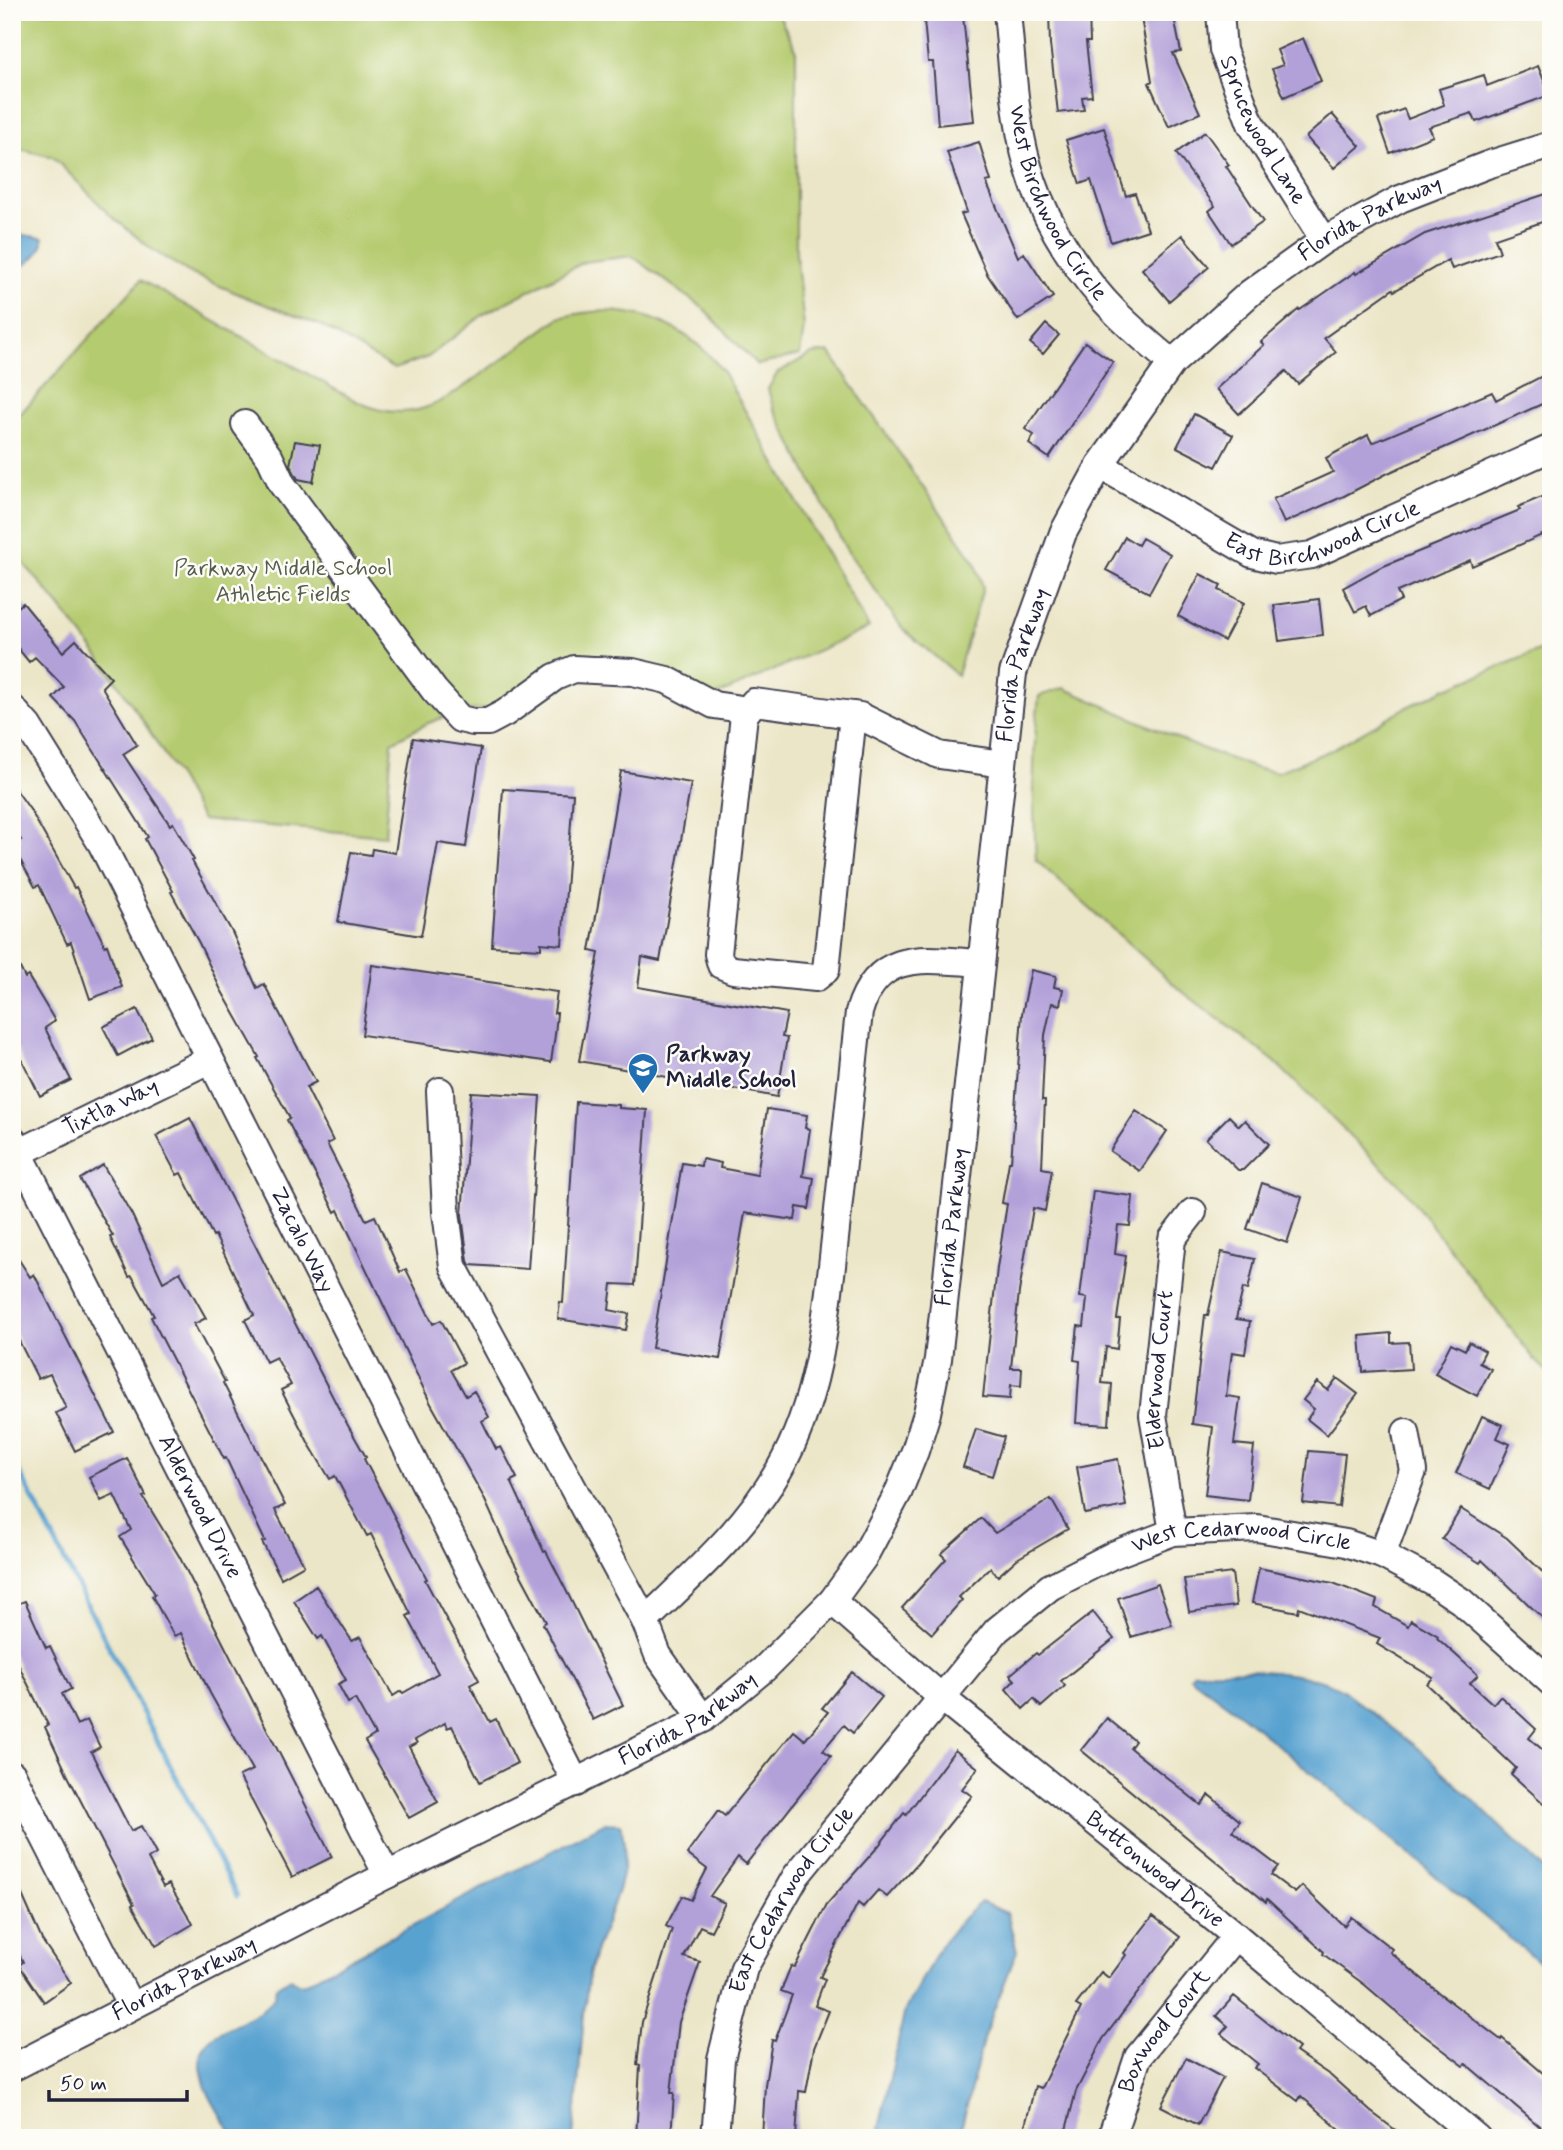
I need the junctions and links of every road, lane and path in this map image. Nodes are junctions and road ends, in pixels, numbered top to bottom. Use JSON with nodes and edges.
{"nodes":[{"id":1,"x":1007,"y":12,"type":"edge"},
{"id":2,"x":1220,"y":12,"type":"edge"},
{"id":3,"x":1551,"y":145,"type":"edge"},
{"id":4,"x":1324,"y":240,"type":"junction"},
{"id":5,"x":1172,"y":363,"type":"junction"},
{"id":6,"x":245,"y":424,"type":"dead end"},
{"id":7,"x":1551,"y":448,"type":"edge"},
{"id":8,"x":1100,"y":465,"type":"junction"},
{"id":9,"x":12,"y":708,"type":"edge"},
{"id":10,"x":748,"y":710,"type":"junction"},
{"id":11,"x":853,"y":715,"type":"junction"},
{"id":12,"x":1003,"y":764,"type":"junction"},
{"id":13,"x":981,"y":963,"type":"junction"},
{"id":14,"x":209,"y":1060,"type":"junction"},
{"id":15,"x":440,"y":1091,"type":"dead end"},
{"id":16,"x":15,"y":1150,"type":"edge"},
{"id":17,"x":1194,"y":1212,"type":"dead end"},
{"id":18,"x":1406,"y":1432,"type":"dead end"},
{"id":19,"x":1173,"y":1532,"type":"junction"},
{"id":20,"x":1382,"y":1555,"type":"junction"},
{"id":21,"x":832,"y":1601,"type":"junction"},
{"id":22,"x":645,"y":1621,"type":"junction"},
{"id":23,"x":1551,"y":1682,"type":"edge"},
{"id":24,"x":941,"y":1697,"type":"junction"},
{"id":25,"x":703,"y":1719,"type":"junction"},
{"id":26,"x":12,"y":1774,"type":"edge"},
{"id":27,"x":576,"y":1783,"type":"junction"},
{"id":28,"x":387,"y":1875,"type":"junction"},
{"id":29,"x":1236,"y":1936,"type":"junction"},
{"id":30,"x":130,"y":2005,"type":"junction"},
{"id":31,"x":12,"y":2068,"type":"edge"},
{"id":32,"x":715,"y":2138,"type":"edge"},
{"id":33,"x":1111,"y":2138,"type":"edge"},
{"id":34,"x":1477,"y":2138,"type":"edge"}],
"edges":[{"from":1,"to":5,"type":"street","name":"West Birchwood Circle"},
{"from":2,"to":4,"type":"street","name":"Sprucewood Lane"},
{"from":3,"to":4,"type":"street","name":"Florida Parkway"},
{"from":4,"to":5,"type":"street","name":"Florida Parkway"},
{"from":5,"to":8,"type":"street","name":"Florida Parkway"},
{"from":6,"to":10,"type":"street"},
{"from":7,"to":8,"type":"street","name":"East Birchwood Circle"},
{"from":8,"to":12,"type":"street","name":"Florida Parkway"},
{"from":9,"to":14,"type":"street","name":"Zacalo Way"},
{"from":10,"to":11,"type":"street"},
{"from":10,"to":11,"type":"street"},
{"from":11,"to":12,"type":"street"},
{"from":12,"to":13,"type":"street","name":"Florida Parkway"},
{"from":13,"to":21,"type":"street","name":"Florida Parkway"},
{"from":13,"to":22,"type":"street"},
{"from":14,"to":16,"type":"street","name":"Tixtla Way"},
{"from":14,"to":27,"type":"street","name":"Zacalo Way"},
{"from":15,"to":22,"type":"street"},
{"from":16,"to":28,"type":"street","name":"Alderwood Drive"},
{"from":17,"to":19,"type":"street","name":"Elderwood Court"},
{"from":18,"to":20,"type":"street"},
{"from":19,"to":20,"type":"street","name":"West Cedarwood Circle"},
{"from":19,"to":24,"type":"street","name":"West Cedarwood Circle"},
{"from":20,"to":23,"type":"street","name":"West Cedarwood Circle"},
{"from":21,"to":24,"type":"street","name":"Buttonwood Drive"},
{"from":21,"to":25,"type":"street","name":"Florida Parkway"},
{"from":22,"to":25,"type":"street"},
{"from":24,"to":29,"type":"street","name":"Buttonwood Drive"},
{"from":24,"to":32,"type":"street","name":"East Cedarwood Circle"},
{"from":25,"to":27,"type":"street","name":"Florida Parkway"},
{"from":26,"to":30,"type":"street"},
{"from":27,"to":28,"type":"street","name":"Florida Parkway"},
{"from":28,"to":30,"type":"street","name":"Florida Parkway"},
{"from":29,"to":33,"type":"street","name":"Boxwood Court"},
{"from":29,"to":34,"type":"street","name":"Buttonwood Drive"},
{"from":30,"to":31,"type":"street","name":"Florida Parkway"}]}
